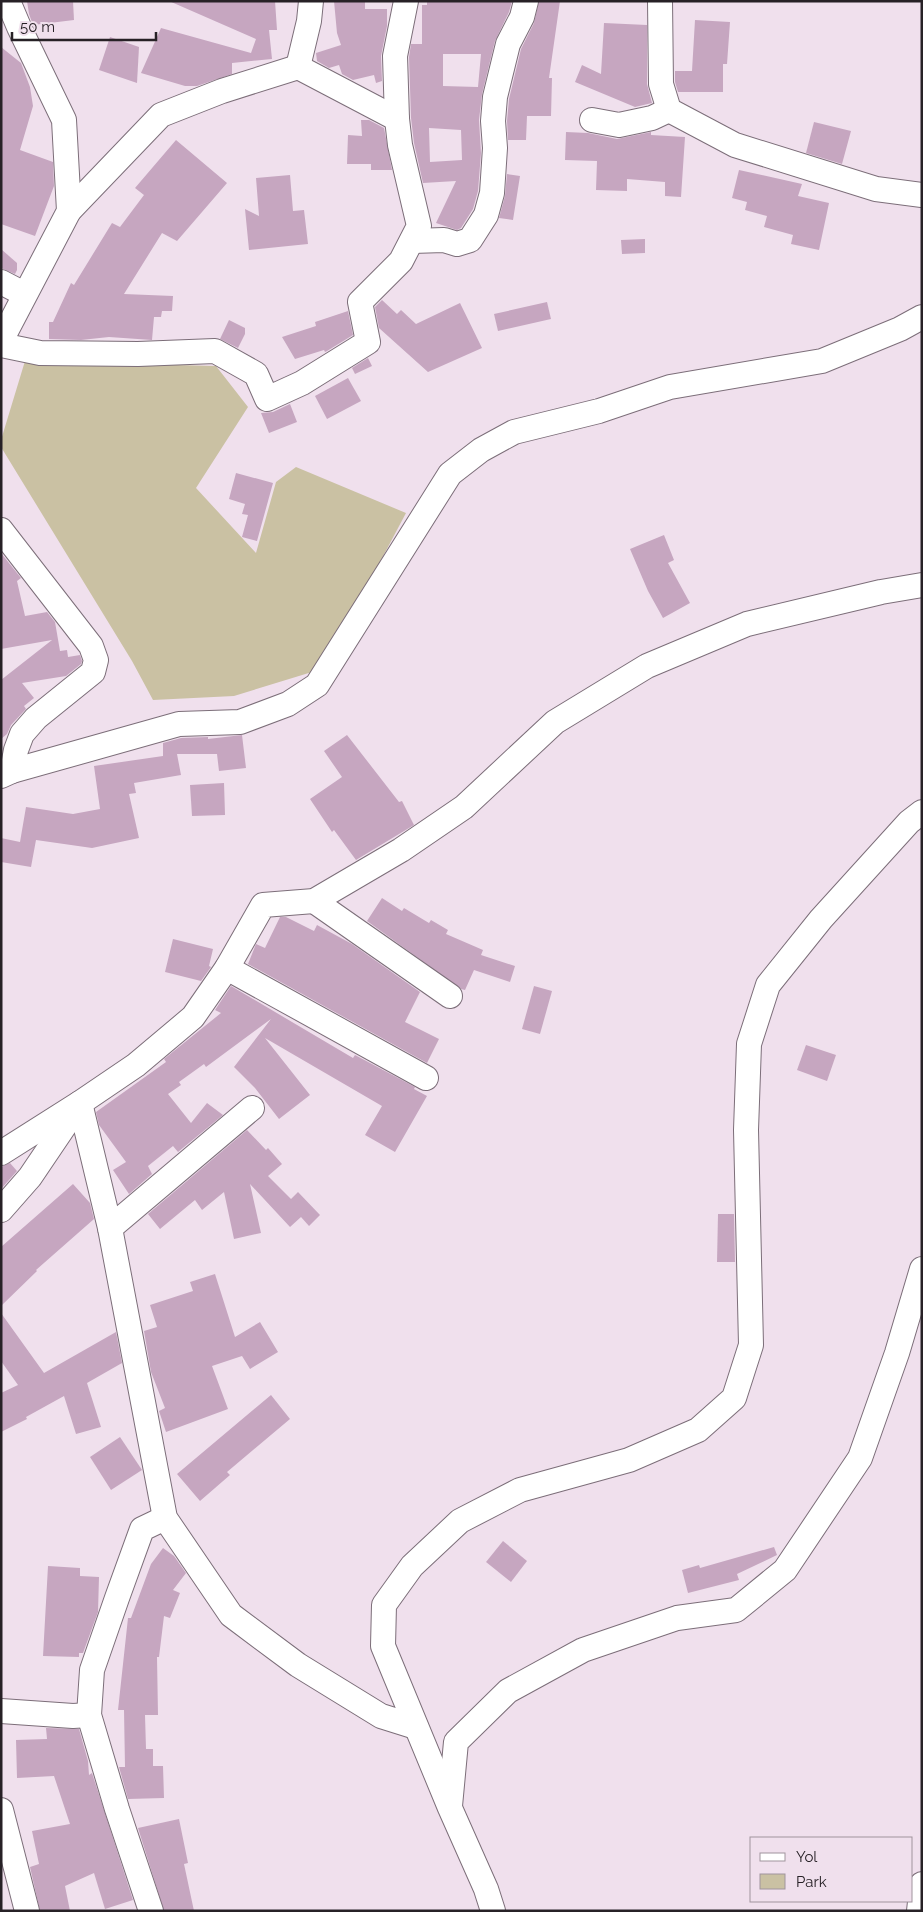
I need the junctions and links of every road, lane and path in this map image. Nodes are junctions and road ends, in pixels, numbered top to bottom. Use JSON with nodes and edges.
{"nodes":[{"id":1,"x":8,"y":1,"type":"edge"},
{"id":2,"x":311,"y":1,"type":"edge"},
{"id":3,"x":406,"y":1,"type":"edge"},
{"id":4,"x":526,"y":1,"type":"edge"},
{"id":5,"x":660,"y":1,"type":"edge"},
{"id":6,"x":10,"y":26,"type":"edge"},
{"id":7,"x":298,"y":67,"type":"junction"},
{"id":8,"x":669,"y":110,"type":"junction"},
{"id":9,"x":398,"y":119,"type":"junction"},
{"id":10,"x":592,"y":120,"type":"dead end"},
{"id":11,"x":922,"y":195,"type":"edge"},
{"id":12,"x":69,"y":211,"type":"junction"},
{"id":13,"x":412,"y":241,"type":"junction"},
{"id":14,"x":1,"y":282,"type":"edge"},
{"id":15,"x":24,"y":294,"type":"junction"},
{"id":16,"x":922,"y":317,"type":"edge"},
{"id":17,"x":1,"y":343,"type":"edge"},
{"id":18,"x":1,"y":530,"type":"edge"},
{"id":19,"x":922,"y":585,"type":"edge"},
{"id":20,"x":7,"y":773,"type":"edge"},
{"id":21,"x":922,"y":812,"type":"edge"},
{"id":22,"x":314,"y":901,"type":"junction"},
{"id":23,"x":227,"y":968,"type":"junction"},
{"id":24,"x":450,"y":996,"type":"dead end"},
{"id":25,"x":426,"y":1078,"type":"dead end"},
{"id":26,"x":80,"y":1103,"type":"junction"},
{"id":27,"x":252,"y":1108,"type":"dead end"},
{"id":28,"x":1,"y":1153,"type":"edge"},
{"id":29,"x":1,"y":1210,"type":"edge"},
{"id":30,"x":110,"y":1228,"type":"junction"},
{"id":31,"x":922,"y":1268,"type":"edge"},
{"id":32,"x":165,"y":1518,"type":"junction"},
{"id":33,"x":1,"y":1711,"type":"edge"},
{"id":34,"x":88,"y":1715,"type":"junction"},
{"id":35,"x":416,"y":1727,"type":"junction"},
{"id":36,"x":450,"y":1808,"type":"junction"},
{"id":37,"x":1,"y":1810,"type":"edge"},
{"id":38,"x":922,"y":1884,"type":"edge"},
{"id":39,"x":27,"y":1911,"type":"edge"},
{"id":40,"x":151,"y":1911,"type":"edge"},
{"id":41,"x":493,"y":1911,"type":"edge"},
{"id":42,"x":919,"y":1911,"type":"edge"}],
"edges":[{"from":1,"to":6,"type":"street"},
{"from":2,"to":7,"type":"street"},
{"from":3,"to":9,"type":"street"},
{"from":4,"to":13,"type":"street"},
{"from":5,"to":8,"type":"street"},
{"from":6,"to":12,"type":"street"},
{"from":7,"to":9,"type":"street"},
{"from":7,"to":12,"type":"street"},
{"from":8,"to":10,"type":"street"},
{"from":8,"to":11,"type":"street"},
{"from":9,"to":13,"type":"street"},
{"from":12,"to":15,"type":"street"},
{"from":13,"to":17,"type":"street"},
{"from":14,"to":15,"type":"street"},
{"from":15,"to":17,"type":"street"},
{"from":16,"to":20,"type":"street"},
{"from":18,"to":20,"type":"street"},
{"from":19,"to":22,"type":"street"},
{"from":21,"to":35,"type":"street"},
{"from":22,"to":23,"type":"street"},
{"from":22,"to":24,"type":"street"},
{"from":23,"to":25,"type":"street"},
{"from":23,"to":26,"type":"street"},
{"from":26,"to":28,"type":"street"},
{"from":26,"to":29,"type":"street"},
{"from":26,"to":30,"type":"street"},
{"from":27,"to":30,"type":"street"},
{"from":30,"to":32,"type":"street"},
{"from":31,"to":36,"type":"street"},
{"from":32,"to":34,"type":"street"},
{"from":32,"to":35,"type":"street"},
{"from":33,"to":34,"type":"street"},
{"from":34,"to":40,"type":"street"},
{"from":35,"to":36,"type":"street"},
{"from":36,"to":41,"type":"street"},
{"from":37,"to":39,"type":"street"},
{"from":38,"to":42,"type":"street"}]}
